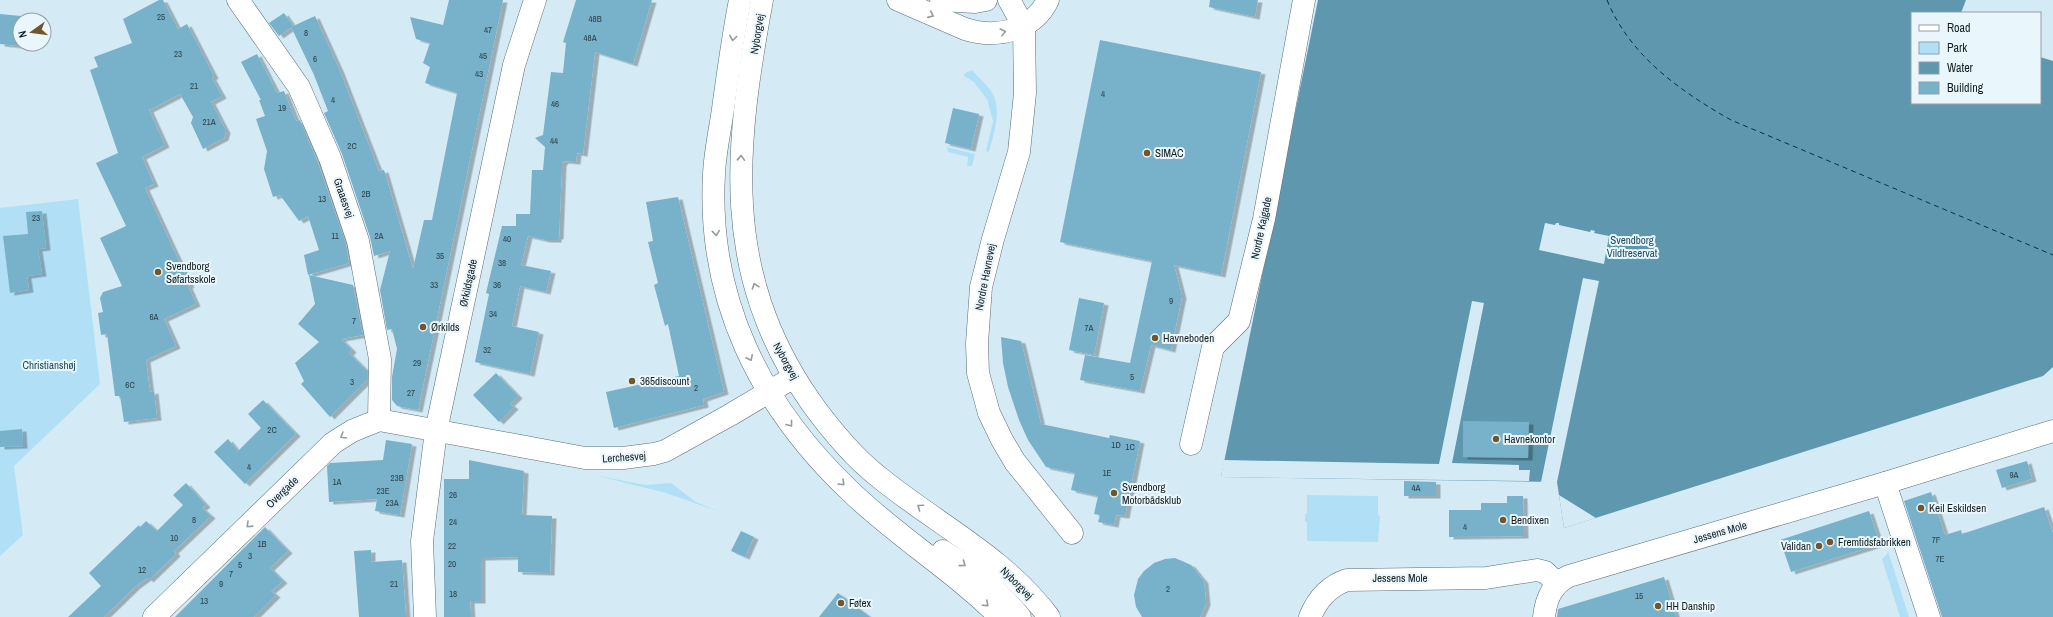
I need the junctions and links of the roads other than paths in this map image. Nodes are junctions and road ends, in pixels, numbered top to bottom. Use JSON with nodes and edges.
{"nodes":[{"id":1,"x":238,"y":0,"type":"edge"},
{"id":2,"x":535,"y":0,"type":"edge"},
{"id":3,"x":740,"y":0,"type":"edge"},
{"id":4,"x":762,"y":0,"type":"edge"},
{"id":5,"x":898,"y":0,"type":"edge"},
{"id":6,"x":941,"y":0,"type":"edge"},
{"id":7,"x":986,"y":0,"type":"edge"},
{"id":8,"x":1009,"y":0,"type":"edge"},
{"id":9,"x":1048,"y":0,"type":"edge"},
{"id":10,"x":1304,"y":0,"type":"edge"},
{"id":11,"x":1024,"y":27,"type":"junction"},
{"id":12,"x":794,"y":377,"type":"junction"},
{"id":13,"x":768,"y":392,"type":"junction"},
{"id":14,"x":379,"y":420,"type":"junction"},
{"id":15,"x":436,"y":431,"type":"junction"},
{"id":16,"x":2053,"y":431,"type":"edge"},
{"id":17,"x":1191,"y":444,"type":"dead end"},
{"id":18,"x":1885,"y":483,"type":"junction"},
{"id":19,"x":869,"y":508,"type":"junction"},
{"id":20,"x":1072,"y":533,"type":"dead end"},
{"id":21,"x":1556,"y":583,"type":"junction"},
{"id":22,"x":154,"y":617,"type":"edge"},
{"id":23,"x":425,"y":617,"type":"edge"},
{"id":24,"x":1000,"y":617,"type":"edge"},
{"id":25,"x":1020,"y":617,"type":"edge"},
{"id":26,"x":1049,"y":617,"type":"edge"},
{"id":27,"x":1310,"y":617,"type":"edge"},
{"id":28,"x":1544,"y":617,"type":"edge"},
{"id":29,"x":1929,"y":617,"type":"edge"}],
"edges":[{"from":1,"to":14,"type":"street","name":"Graaesvej"},
{"from":2,"to":15,"type":"street","name":"Ørkildsgade"},
{"from":3,"to":13,"type":"street","name":"Nyborgvej","one_way":true},
{"from":12,"to":4,"type":"street","name":"Nyborgvej","one_way":true},
{"from":5,"to":11,"type":"street","one_way":true},
{"from":6,"to":7,"type":"street"},
{"from":8,"to":11,"type":"street","name":"Nordre Havnevej"},
{"from":9,"to":11,"type":"street"},
{"from":10,"to":17,"type":"street","name":"Nordre Kajgade"},
{"from":11,"to":20,"type":"street","name":"Nordre Havnevej"},
{"from":12,"to":13,"type":"street","name":"Lerchesvej"},
{"from":26,"to":12,"type":"street","name":"Nyborgvej","one_way":true},
{"from":13,"to":15,"type":"street","name":"Lerchesvej"},
{"from":13,"to":19,"type":"street","name":"Nyborgvej","one_way":true},
{"from":14,"to":15,"type":"street"},
{"from":14,"to":22,"type":"street","name":"Overgade","one_way":true},
{"from":15,"to":23,"type":"street","name":"Ørkildsgade"},
{"from":16,"to":18,"type":"street","name":"Jessens Mole"},
{"from":18,"to":21,"type":"street","name":"Jessens Mole"},
{"from":18,"to":29,"type":"street"},
{"from":19,"to":24,"type":"street","name":"Nyborgvej","one_way":true},
{"from":19,"to":25,"type":"street","name":"Nyborgvej","one_way":true},
{"from":21,"to":27,"type":"street","name":"Jessens Mole"},
{"from":21,"to":28,"type":"street"}]}
